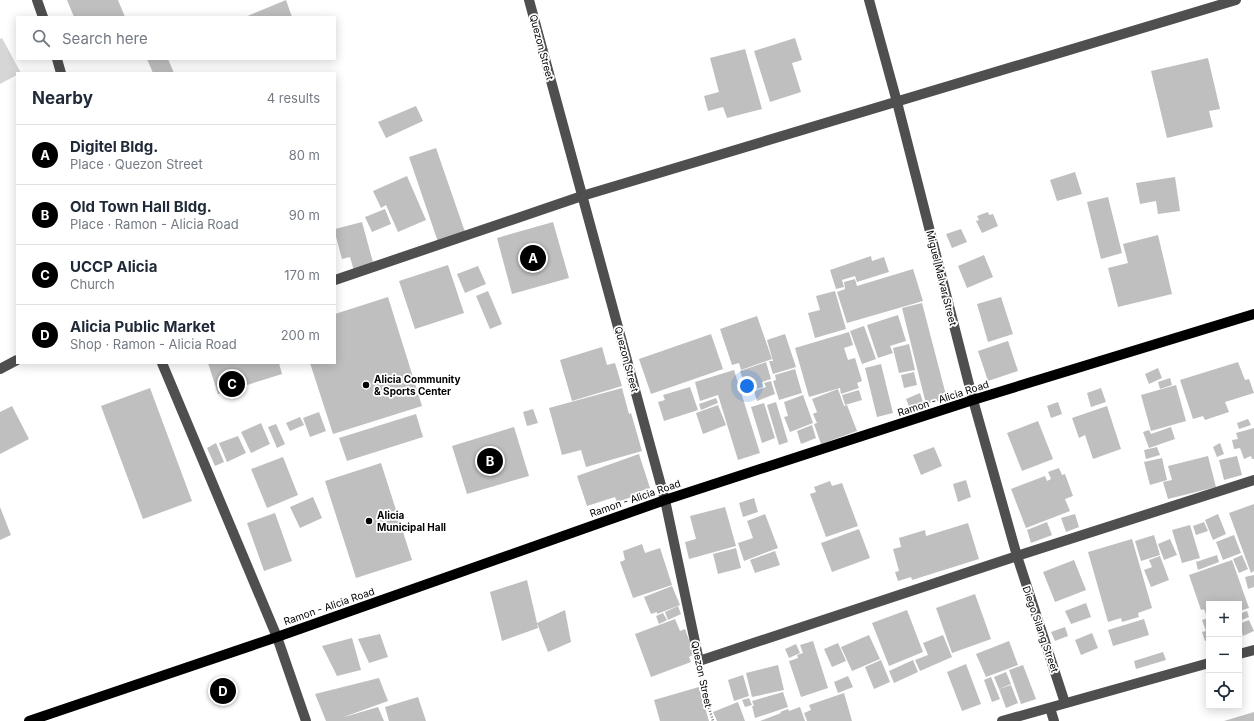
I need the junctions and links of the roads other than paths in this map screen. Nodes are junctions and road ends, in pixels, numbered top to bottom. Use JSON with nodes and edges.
{"nodes":[{"id":1,"x":37,"y":0,"type":"edge"},
{"id":2,"x":529,"y":0,"type":"edge"},
{"id":3,"x":869,"y":0,"type":"edge"},
{"id":4,"x":1236,"y":0,"type":"edge"},
{"id":5,"x":43,"y":16,"type":"edge"},
{"id":6,"x":57,"y":60,"type":"edge"},
{"id":7,"x":61,"y":72,"type":"edge"},
{"id":8,"x":897,"y":102,"type":"junction"},
{"id":9,"x":582,"y":196,"type":"junction"},
{"id":10,"x":336,"y":280,"type":"edge"},
{"id":11,"x":1254,"y":314,"type":"edge"},
{"id":12,"x":16,"y":361,"type":"edge"},
{"id":13,"x":162,"y":364,"type":"edge"},
{"id":14,"x":0,"y":369,"type":"edge"},
{"id":15,"x":973,"y":400,"type":"junction"},
{"id":16,"x":1254,"y":480,"type":"edge"},
{"id":17,"x":665,"y":500,"type":"junction"},
{"id":18,"x":1017,"y":556,"type":"junction"},
{"id":19,"x":277,"y":637,"type":"junction"},
{"id":20,"x":1254,"y":650,"type":"edge"},
{"id":21,"x":1242,"y":653,"type":"edge"},
{"id":22,"x":1206,"y":664,"type":"edge"},
{"id":23,"x":1065,"y":703,"type":"junction"},
{"id":24,"x":1050,"y":708,"type":"junction"},
{"id":25,"x":29,"y":721,"type":"edge"},
{"id":26,"x":306,"y":721,"type":"edge"},
{"id":27,"x":1002,"y":721,"type":"edge"},
{"id":28,"x":1054,"y":721,"type":"edge"}],
"edges":[{"from":1,"to":5,"type":"street"},
{"from":2,"to":9,"type":"street","name":"Quezon Street"},
{"from":3,"to":8,"type":"street","name":"Miguel Malvar Street"},
{"from":4,"to":8,"type":"street"},
{"from":6,"to":7,"type":"street"},
{"from":8,"to":9,"type":"street"},
{"from":8,"to":15,"type":"street","name":"Miguel Malvar Street"},
{"from":9,"to":10,"type":"street"},
{"from":9,"to":17,"type":"street","name":"Quezon Street"},
{"from":11,"to":15,"type":"main road","name":"Ramon - Alicia Road"},
{"from":12,"to":14,"type":"street"},
{"from":13,"to":19,"type":"street"},
{"from":15,"to":17,"type":"main road","name":"Ramon - Alicia Road"},
{"from":15,"to":18,"type":"street","name":"Miguel Malvar Street"},
{"from":16,"to":18,"type":"street"},
{"from":17,"to":18,"type":"street","name":"Quezon Street"},
{"from":17,"to":19,"type":"main road","name":"Ramon - Alicia Road"},
{"from":18,"to":23,"type":"street","name":"Diego Silang Street"},
{"from":19,"to":25,"type":"main road","name":"Ramon - Alicia Road"},
{"from":19,"to":26,"type":"street"},
{"from":20,"to":21,"type":"street"},
{"from":22,"to":23,"type":"street"},
{"from":23,"to":24,"type":"street"},
{"from":24,"to":27,"type":"street"},
{"from":24,"to":28,"type":"street"}]}
